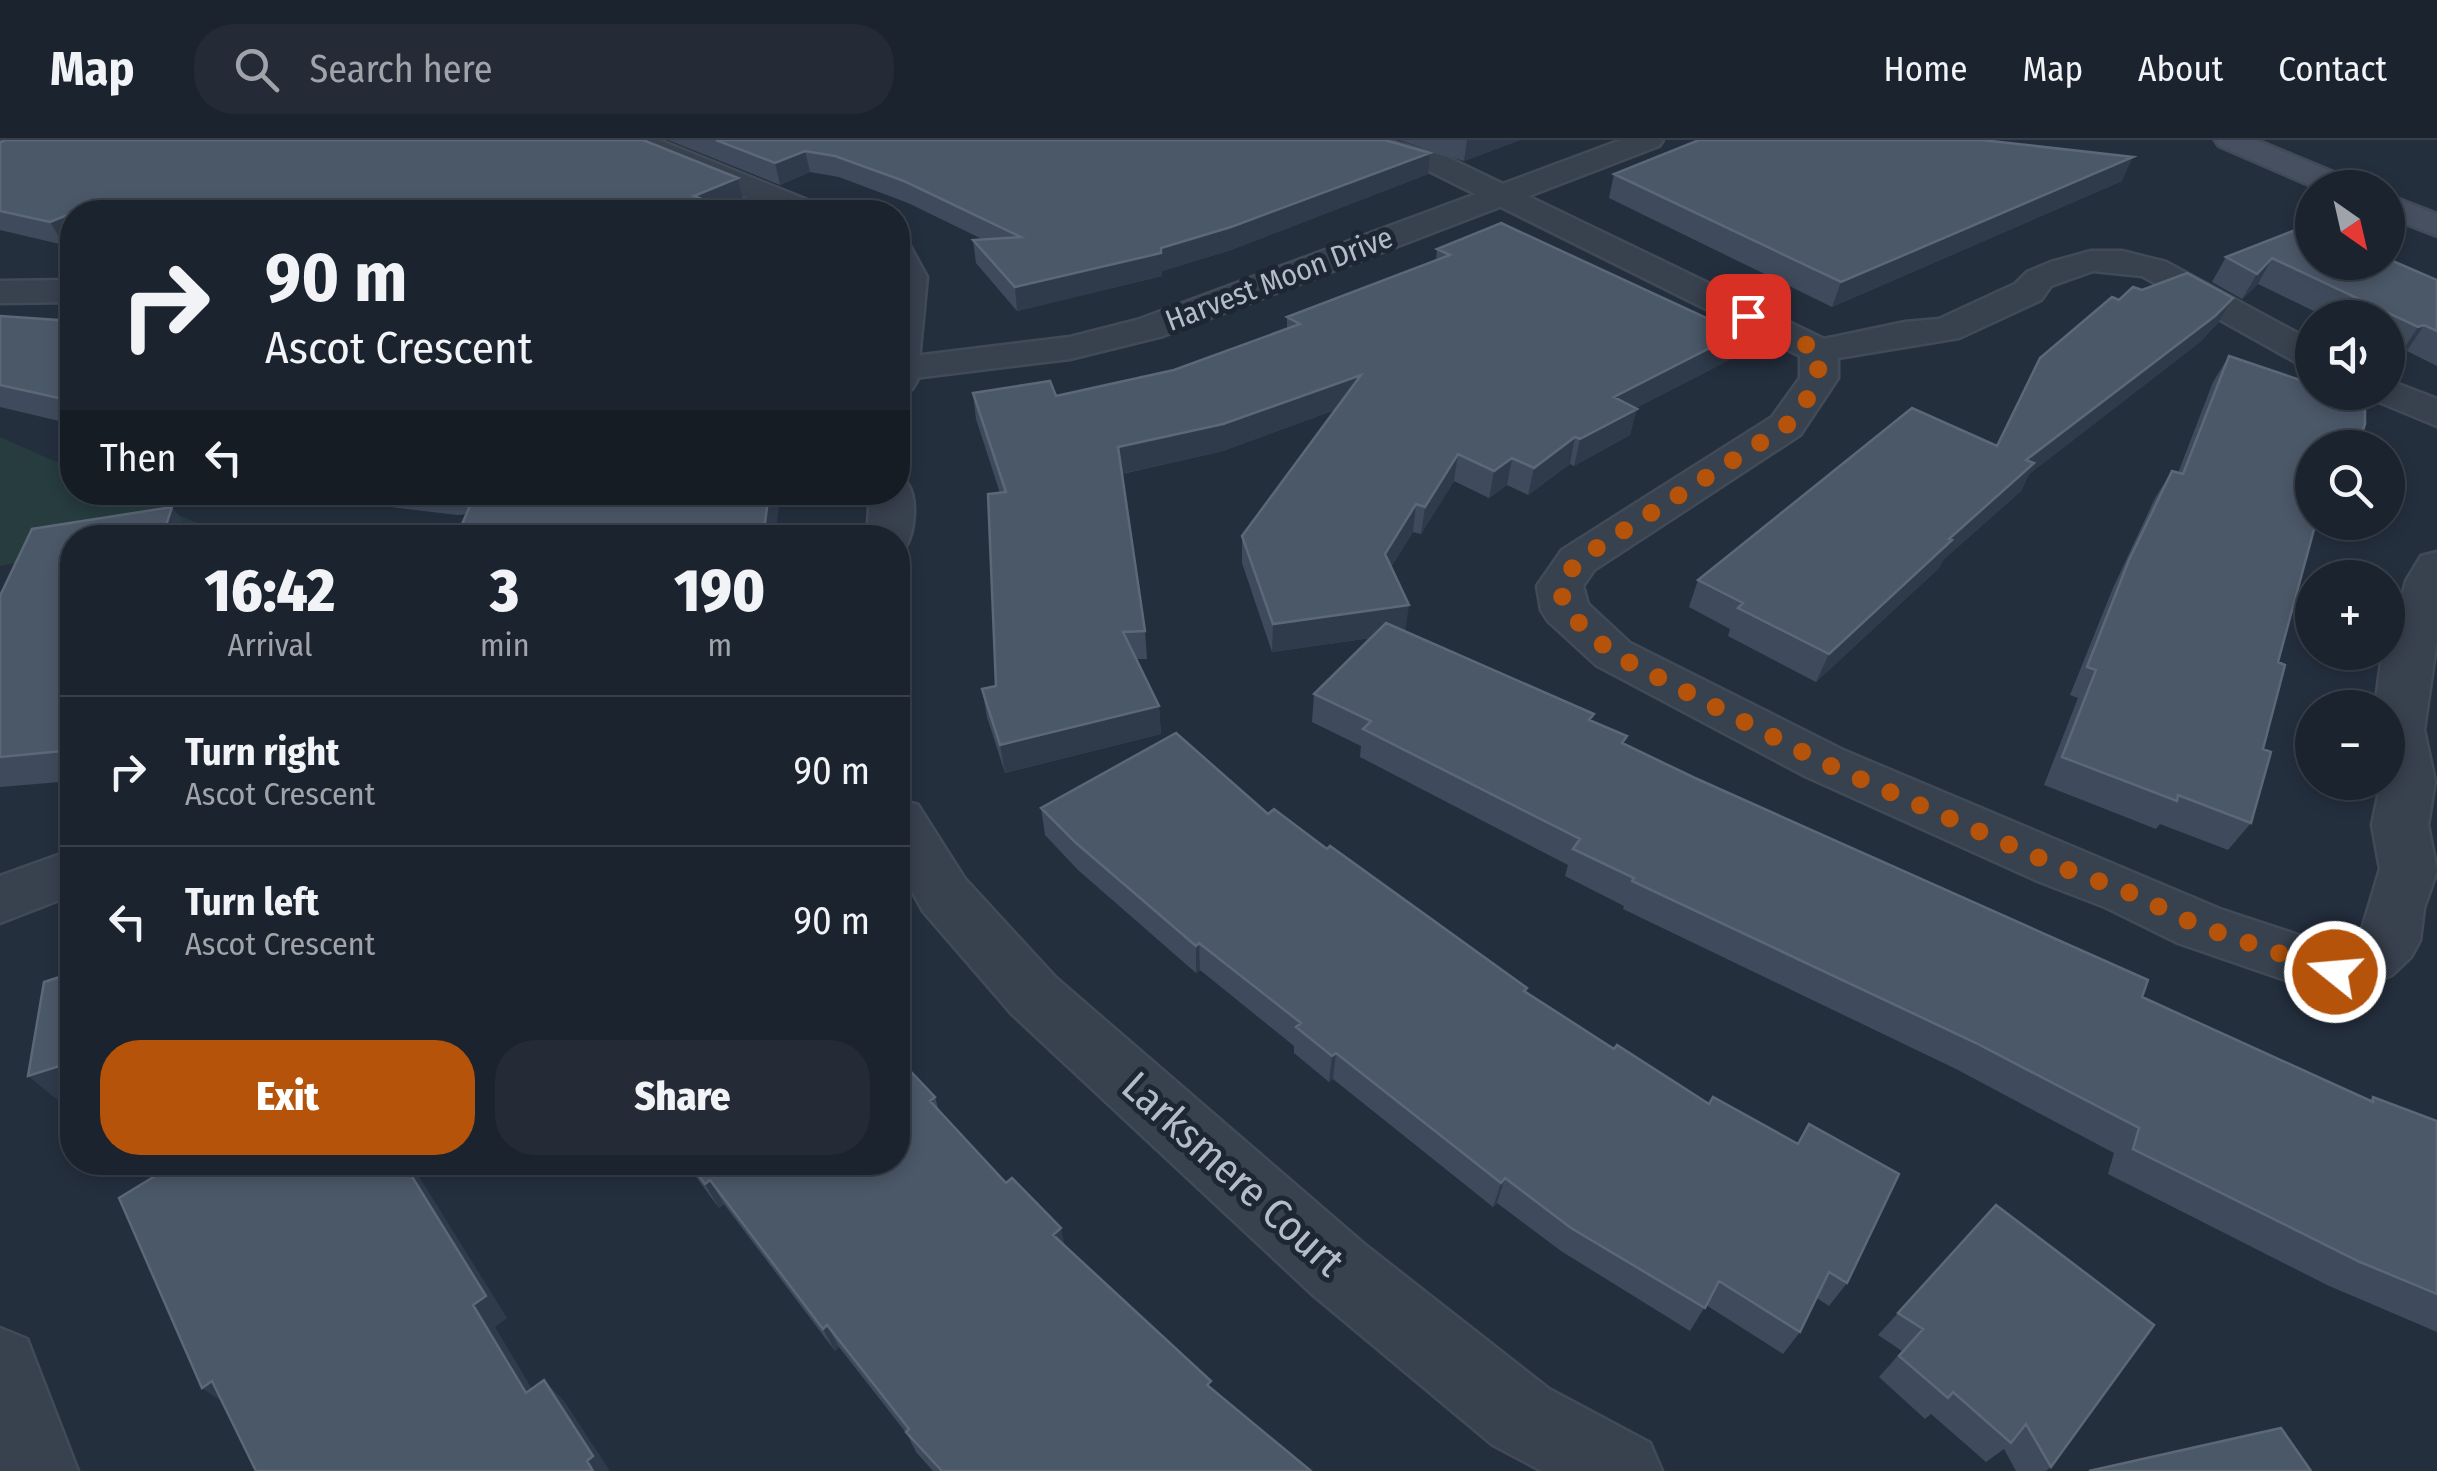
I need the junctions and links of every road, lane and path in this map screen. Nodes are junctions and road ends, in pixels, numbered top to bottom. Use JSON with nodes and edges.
{"nodes":[{"id":1,"x":634,"y":140,"type":"edge"},
{"id":2,"x":1354,"y":140,"type":"edge"},
{"id":3,"x":1648,"y":140,"type":"edge"},
{"id":4,"x":2230,"y":140,"type":"edge"},
{"id":5,"x":2301,"y":170,"type":"edge"},
{"id":6,"x":1500,"y":195,"type":"junction"},
{"id":7,"x":780,"y":200,"type":"edge"},
{"id":8,"x":2405,"y":213,"type":"edge"},
{"id":9,"x":2437,"y":226,"type":"edge"},
{"id":10,"x":60,"y":291,"type":"edge"},
{"id":11,"x":0,"y":292,"type":"edge"},
{"id":12,"x":2295,"y":347,"type":"edge"},
{"id":13,"x":1819,"y":351,"type":"junction"},
{"id":14,"x":910,"y":368,"type":"edge"},
{"id":15,"x":2405,"y":400,"type":"edge"},
{"id":16,"x":2437,"y":414,"type":"edge"},
{"id":17,"x":2437,"y":566,"type":"edge"},
{"id":18,"x":910,"y":839,"type":"edge"},
{"id":19,"x":60,"y":877,"type":"edge"},
{"id":20,"x":0,"y":900,"type":"edge"},
{"id":21,"x":0,"y":1366,"type":"edge"},
{"id":22,"x":38,"y":1471,"type":"edge"},
{"id":23,"x":1622,"y":1471,"type":"edge"}],
"edges":[{"from":1,"to":7,"type":"street"},
{"from":2,"to":6,"type":"street"},
{"from":3,"to":6,"type":"street","name":"Harvest Moon Drive"},
{"from":4,"to":5,"type":"main road"},
{"from":6,"to":13,"type":"street"},
{"from":6,"to":14,"type":"street","name":"Harvest Moon Drive"},
{"from":8,"to":9,"type":"main road"},
{"from":10,"to":11,"type":"street"},
{"from":12,"to":13,"type":"street"},
{"from":13,"to":17,"type":"street"},
{"from":15,"to":16,"type":"street"},
{"from":18,"to":23,"type":"street","name":"Larksmere Court"},
{"from":19,"to":20,"type":"street"},
{"from":21,"to":22,"type":"street"}]}
